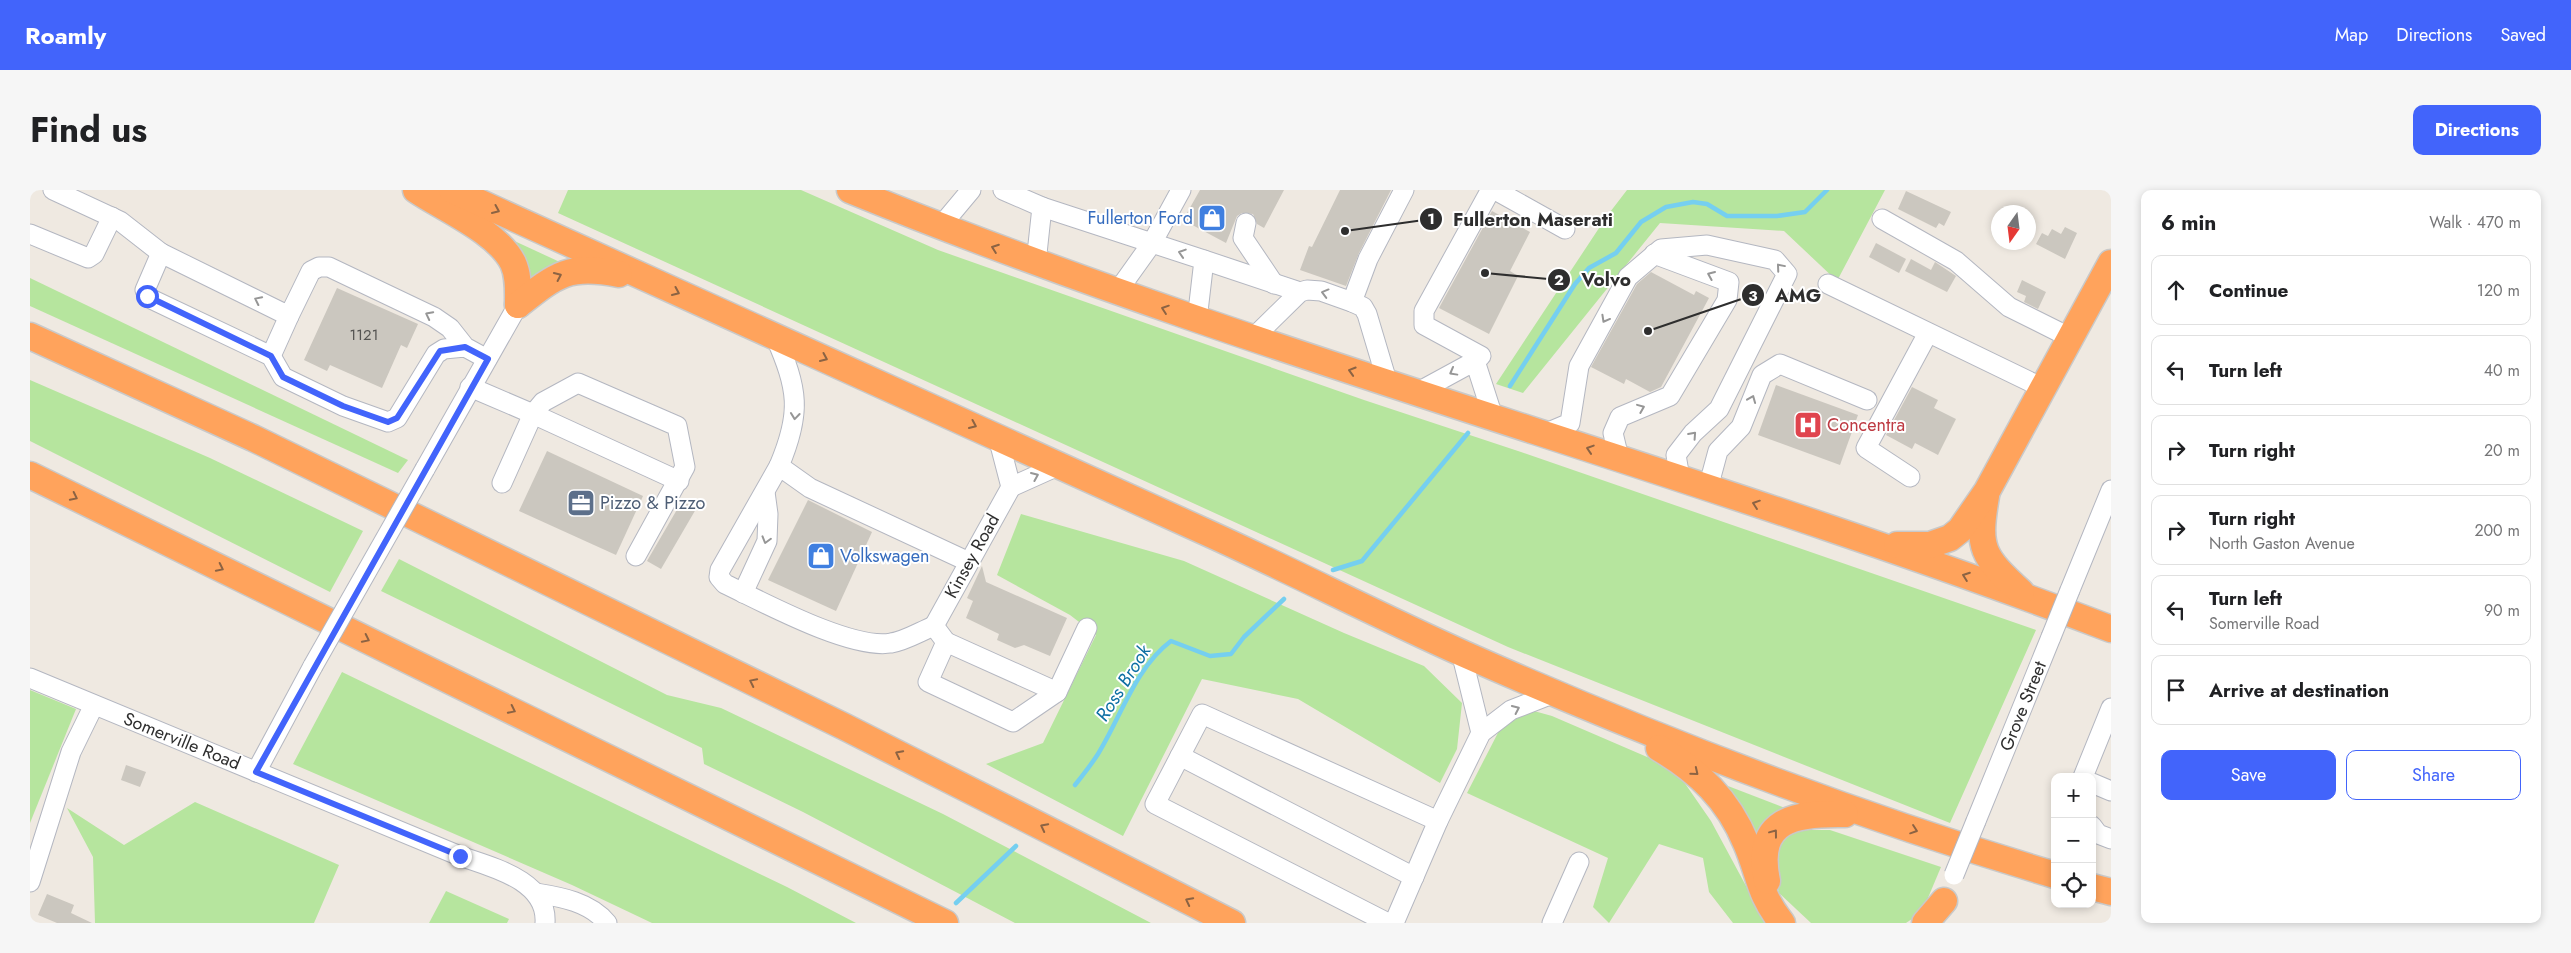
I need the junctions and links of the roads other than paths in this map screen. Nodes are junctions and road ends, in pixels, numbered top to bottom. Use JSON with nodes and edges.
{"nodes":[{"id":1,"x":53,"y":190,"type":"edge"},
{"id":2,"x":416,"y":190,"type":"edge"},
{"id":3,"x":452,"y":190,"type":"edge"},
{"id":4,"x":850,"y":190,"type":"edge"},
{"id":5,"x":971,"y":190,"type":"edge"},
{"id":6,"x":1003,"y":190,"type":"edge"},
{"id":7,"x":1181,"y":190,"type":"edge"},
{"id":8,"x":1404,"y":190,"type":"edge"},
{"id":9,"x":1042,"y":207,"type":"junction"},
{"id":10,"x":112,"y":217,"type":"junction"},
{"id":11,"x":1882,"y":219,"type":"dead end"},
{"id":12,"x":1246,"y":223,"type":"dead end"},
{"id":13,"x":940,"y":227,"type":"junction"},
{"id":14,"x":1565,"y":229,"type":"dead end"},
{"id":15,"x":30,"y":234,"type":"edge"},
{"id":16,"x":1152,"y":243,"type":"junction"},
{"id":17,"x":161,"y":252,"type":"junction"},
{"id":18,"x":1654,"y":254,"type":"junction"},
{"id":19,"x":1204,"y":260,"type":"junction"},
{"id":20,"x":1036,"y":263,"type":"junction"},
{"id":21,"x":2107,"y":278,"type":"edge"},
{"id":22,"x":651,"y":281,"type":"junction"},
{"id":23,"x":1274,"y":284,"type":"junction"},
{"id":24,"x":1828,"y":284,"type":"dead end"},
{"id":25,"x":1117,"y":292,"type":"junction"},
{"id":26,"x":1300,"y":292,"type":"junction"},
{"id":27,"x":1352,"y":302,"type":"junction"},
{"id":28,"x":518,"y":305,"type":"junction"},
{"id":29,"x":289,"y":316,"type":"junction"},
{"id":30,"x":1197,"y":320,"type":"junction"},
{"id":31,"x":1928,"y":333,"type":"junction"},
{"id":32,"x":30,"y":336,"type":"edge"},
{"id":33,"x":775,"y":336,"type":"junction"},
{"id":34,"x":2071,"y":338,"type":"junction"},
{"id":35,"x":1252,"y":339,"type":"junction"},
{"id":36,"x":465,"y":347,"type":"junction"},
{"id":37,"x":271,"y":356,"type":"junction"},
{"id":38,"x":488,"y":359,"type":"junction"},
{"id":39,"x":1475,"y":361,"type":"junction"},
{"id":40,"x":1387,"y":381,"type":"junction"},
{"id":41,"x":470,"y":387,"type":"junction"},
{"id":42,"x":2043,"y":388,"type":"junction"},
{"id":43,"x":1418,"y":392,"type":"junction"},
{"id":44,"x":1867,"y":400,"type":"dead end"},
{"id":45,"x":533,"y":414,"type":"junction"},
{"id":46,"x":1493,"y":417,"type":"junction"},
{"id":47,"x":1544,"y":434,"type":"junction"},
{"id":48,"x":998,"y":436,"type":"junction"},
{"id":49,"x":1619,"y":458,"type":"junction"},
{"id":50,"x":779,"y":466,"type":"junction"},
{"id":51,"x":1060,"y":466,"type":"junction"},
{"id":52,"x":30,"y":475,"type":"edge"},
{"id":53,"x":1910,"y":477,"type":"dead end"},
{"id":54,"x":1680,"y":478,"type":"junction"},
{"id":55,"x":679,"y":481,"type":"junction"},
{"id":56,"x":502,"y":483,"type":"dead end"},
{"id":57,"x":1011,"y":487,"type":"junction"},
{"id":58,"x":1708,"y":488,"type":"junction"},
{"id":59,"x":2111,"y":490,"type":"edge"},
{"id":60,"x":1987,"y":491,"type":"junction"},
{"id":61,"x":765,"y":492,"type":"junction"},
{"id":62,"x":1878,"y":545,"type":"junction"},
{"id":63,"x":636,"y":556,"type":"dead end"},
{"id":64,"x":969,"y":562,"type":"junction"},
{"id":65,"x":743,"y":593,"type":"junction"},
{"id":66,"x":2028,"y":598,"type":"junction"},
{"id":67,"x":2106,"y":622,"type":"edge"},
{"id":68,"x":934,"y":626,"type":"junction"},
{"id":69,"x":1087,"y":628,"type":"dead end"},
{"id":70,"x":946,"y":642,"type":"junction"},
{"id":71,"x":1461,"y":652,"type":"junction"},
{"id":72,"x":30,"y":678,"type":"edge"},
{"id":73,"x":1057,"y":692,"type":"junction"},
{"id":74,"x":1566,"y":698,"type":"junction"},
{"id":75,"x":94,"y":705,"type":"junction"},
{"id":76,"x":2111,"y":708,"type":"edge"},
{"id":77,"x":1481,"y":733,"type":"junction"},
{"id":78,"x":1180,"y":756,"type":"junction"},
{"id":79,"x":256,"y":772,"type":"junction"},
{"id":80,"x":2085,"y":773,"type":"edge"},
{"id":81,"x":2096,"y":785,"type":"edge"},
{"id":82,"x":2111,"y":791,"type":"edge"},
{"id":83,"x":1868,"y":815,"type":"junction"},
{"id":84,"x":1438,"y":821,"type":"junction"},
{"id":85,"x":2096,"y":831,"type":"edge"},
{"id":86,"x":2111,"y":839,"type":"edge"},
{"id":87,"x":1579,"y":862,"type":"dead end"},
{"id":88,"x":2051,"y":874,"type":"edge"},
{"id":89,"x":1414,"y":877,"type":"junction"},
{"id":90,"x":30,"y":882,"type":"edge"},
{"id":91,"x":2096,"y":888,"type":"edge"},
{"id":92,"x":2111,"y":892,"type":"edge"},
{"id":93,"x":536,"y":893,"type":"junction"},
{"id":94,"x":1942,"y":912,"type":"edge"},
{"id":95,"x":544,"y":923,"type":"edge"},
{"id":96,"x":607,"y":923,"type":"edge"},
{"id":97,"x":945,"y":923,"type":"edge"},
{"id":98,"x":1232,"y":923,"type":"edge"},
{"id":99,"x":1388,"y":923,"type":"edge"},
{"id":100,"x":1394,"y":923,"type":"edge"},
{"id":101,"x":1552,"y":923,"type":"edge"},
{"id":102,"x":1782,"y":923,"type":"edge"},
{"id":103,"x":1794,"y":923,"type":"edge"},
{"id":104,"x":1925,"y":923,"type":"edge"}],
"edges":[{"from":1,"to":10,"type":"street"},
{"from":2,"to":28,"type":"highway"},
{"from":3,"to":22,"type":"highway","one_way":true},
{"from":4,"to":13,"type":"highway"},
{"from":5,"to":13,"type":"street"},
{"from":6,"to":9,"type":"street"},
{"from":7,"to":16,"type":"street"},
{"from":8,"to":27,"type":"street"},
{"from":9,"to":16,"type":"street"},
{"from":9,"to":20,"type":"street"},
{"from":10,"to":15,"type":"street"},
{"from":10,"to":17,"type":"street"},
{"from":11,"to":34,"type":"street"},
{"from":12,"to":23,"type":"street"},
{"from":20,"to":13,"type":"highway","one_way":true},
{"from":14,"to":39,"type":"street"},
{"from":19,"to":16,"type":"street","one_way":true},
{"from":16,"to":25,"type":"street"},
{"from":29,"to":17,"type":"street","one_way":true},
{"from":17,"to":37,"type":"street"},
{"from":18,"to":47,"type":"street","one_way":true},
{"from":49,"to":18,"type":"street","one_way":true},
{"from":54,"to":18,"type":"street","one_way":true},
{"from":19,"to":23,"type":"street"},
{"from":19,"to":30,"type":"street"},
{"from":20,"to":25,"type":"highway"},
{"from":21,"to":34,"type":"highway"},
{"from":28,"to":22,"type":"highway","one_way":true},
{"from":22,"to":33,"type":"highway","one_way":true},
{"from":23,"to":26,"type":"street"},
{"from":24,"to":31,"type":"street"},
{"from":30,"to":25,"type":"highway","one_way":true},
{"from":27,"to":26,"type":"street","one_way":true},
{"from":26,"to":35,"type":"street"},
{"from":27,"to":40,"type":"street"},
{"from":28,"to":38,"type":"street"},
{"from":36,"to":29,"type":"street","one_way":true},
{"from":29,"to":37,"type":"street"},
{"from":30,"to":35,"type":"highway"},
{"from":31,"to":42,"type":"street"},
{"from":31,"to":53,"type":"street"},
{"from":98,"to":32,"type":"highway","one_way":true},
{"from":33,"to":48,"type":"highway","one_way":true},
{"from":33,"to":50,"type":"street","one_way":true},
{"from":34,"to":42,"type":"highway"},
{"from":40,"to":35,"type":"highway","one_way":true},
{"from":36,"to":37,"type":"street"},
{"from":36,"to":38,"type":"street"},
{"from":38,"to":41,"type":"street"},
{"from":39,"to":43,"type":"street","one_way":true},
{"from":39,"to":46,"type":"street"},
{"from":40,"to":43,"type":"highway"},
{"from":41,"to":45,"type":"street"},
{"from":41,"to":79,"type":"street","bridge":true},
{"from":42,"to":60,"type":"highway"},
{"from":43,"to":46,"type":"highway"},
{"from":58,"to":44,"type":"street","one_way":true},
{"from":45,"to":55,"type":"street"},
{"from":45,"to":55,"type":"street"},
{"from":45,"to":56,"type":"street"},
{"from":46,"to":47,"type":"highway"},
{"from":49,"to":47,"type":"highway","one_way":true},
{"from":48,"to":51,"type":"highway"},
{"from":48,"to":57,"type":"street"},
{"from":49,"to":54,"type":"highway"},
{"from":50,"to":61,"type":"street"},
{"from":50,"to":64,"type":"street"},
{"from":57,"to":51,"type":"street","one_way":true},
{"from":51,"to":71,"type":"highway"},
{"from":52,"to":97,"type":"highway","one_way":true},
{"from":54,"to":58,"type":"highway"},
{"from":55,"to":63,"type":"street"},
{"from":57,"to":64,"type":"street","name":"Kinsey Road"},
{"from":62,"to":58,"type":"highway","one_way":true},
{"from":59,"to":94,"type":"street","name":"Grove Street","bridge":true},
{"from":60,"to":62,"type":"highway"},
{"from":60,"to":66,"type":"highway"},
{"from":61,"to":65,"type":"street","one_way":true},
{"from":61,"to":65,"type":"street"},
{"from":66,"to":62,"type":"highway","one_way":true},
{"from":64,"to":68,"type":"street","name":"Kinsey Road"},
{"from":65,"to":68,"type":"street"},
{"from":66,"to":67,"type":"highway"},
{"from":68,"to":70,"type":"street"},
{"from":69,"to":73,"type":"street"},
{"from":70,"to":73,"type":"street"},
{"from":70,"to":73,"type":"street"},
{"from":71,"to":74,"type":"highway"},
{"from":71,"to":77,"type":"street"},
{"from":72,"to":75,"type":"street","name":"Somerville Road"},
{"from":77,"to":74,"type":"street","one_way":true},
{"from":74,"to":83,"type":"highway"},
{"from":74,"to":102,"type":"highway","one_way":true},
{"from":75,"to":79,"type":"street","name":"Somerville Road"},
{"from":75,"to":90,"type":"street"},
{"from":76,"to":80,"type":"street"},
{"from":77,"to":84,"type":"street"},
{"from":78,"to":84,"type":"street"},
{"from":78,"to":89,"type":"street"},
{"from":78,"to":99,"type":"street"},
{"from":79,"to":93,"type":"street","name":"Somerville Road"},
{"from":81,"to":82,"type":"street"},
{"from":83,"to":88,"type":"highway","one_way":true},
{"from":103,"to":83,"type":"highway","one_way":true},
{"from":84,"to":89,"type":"street"},
{"from":85,"to":86,"type":"street"},
{"from":87,"to":101,"type":"street"},
{"from":89,"to":100,"type":"street"},
{"from":91,"to":92,"type":"highway"},
{"from":93,"to":95,"type":"street"},
{"from":93,"to":96,"type":"street"},
{"from":94,"to":104,"type":"highway"}]}
